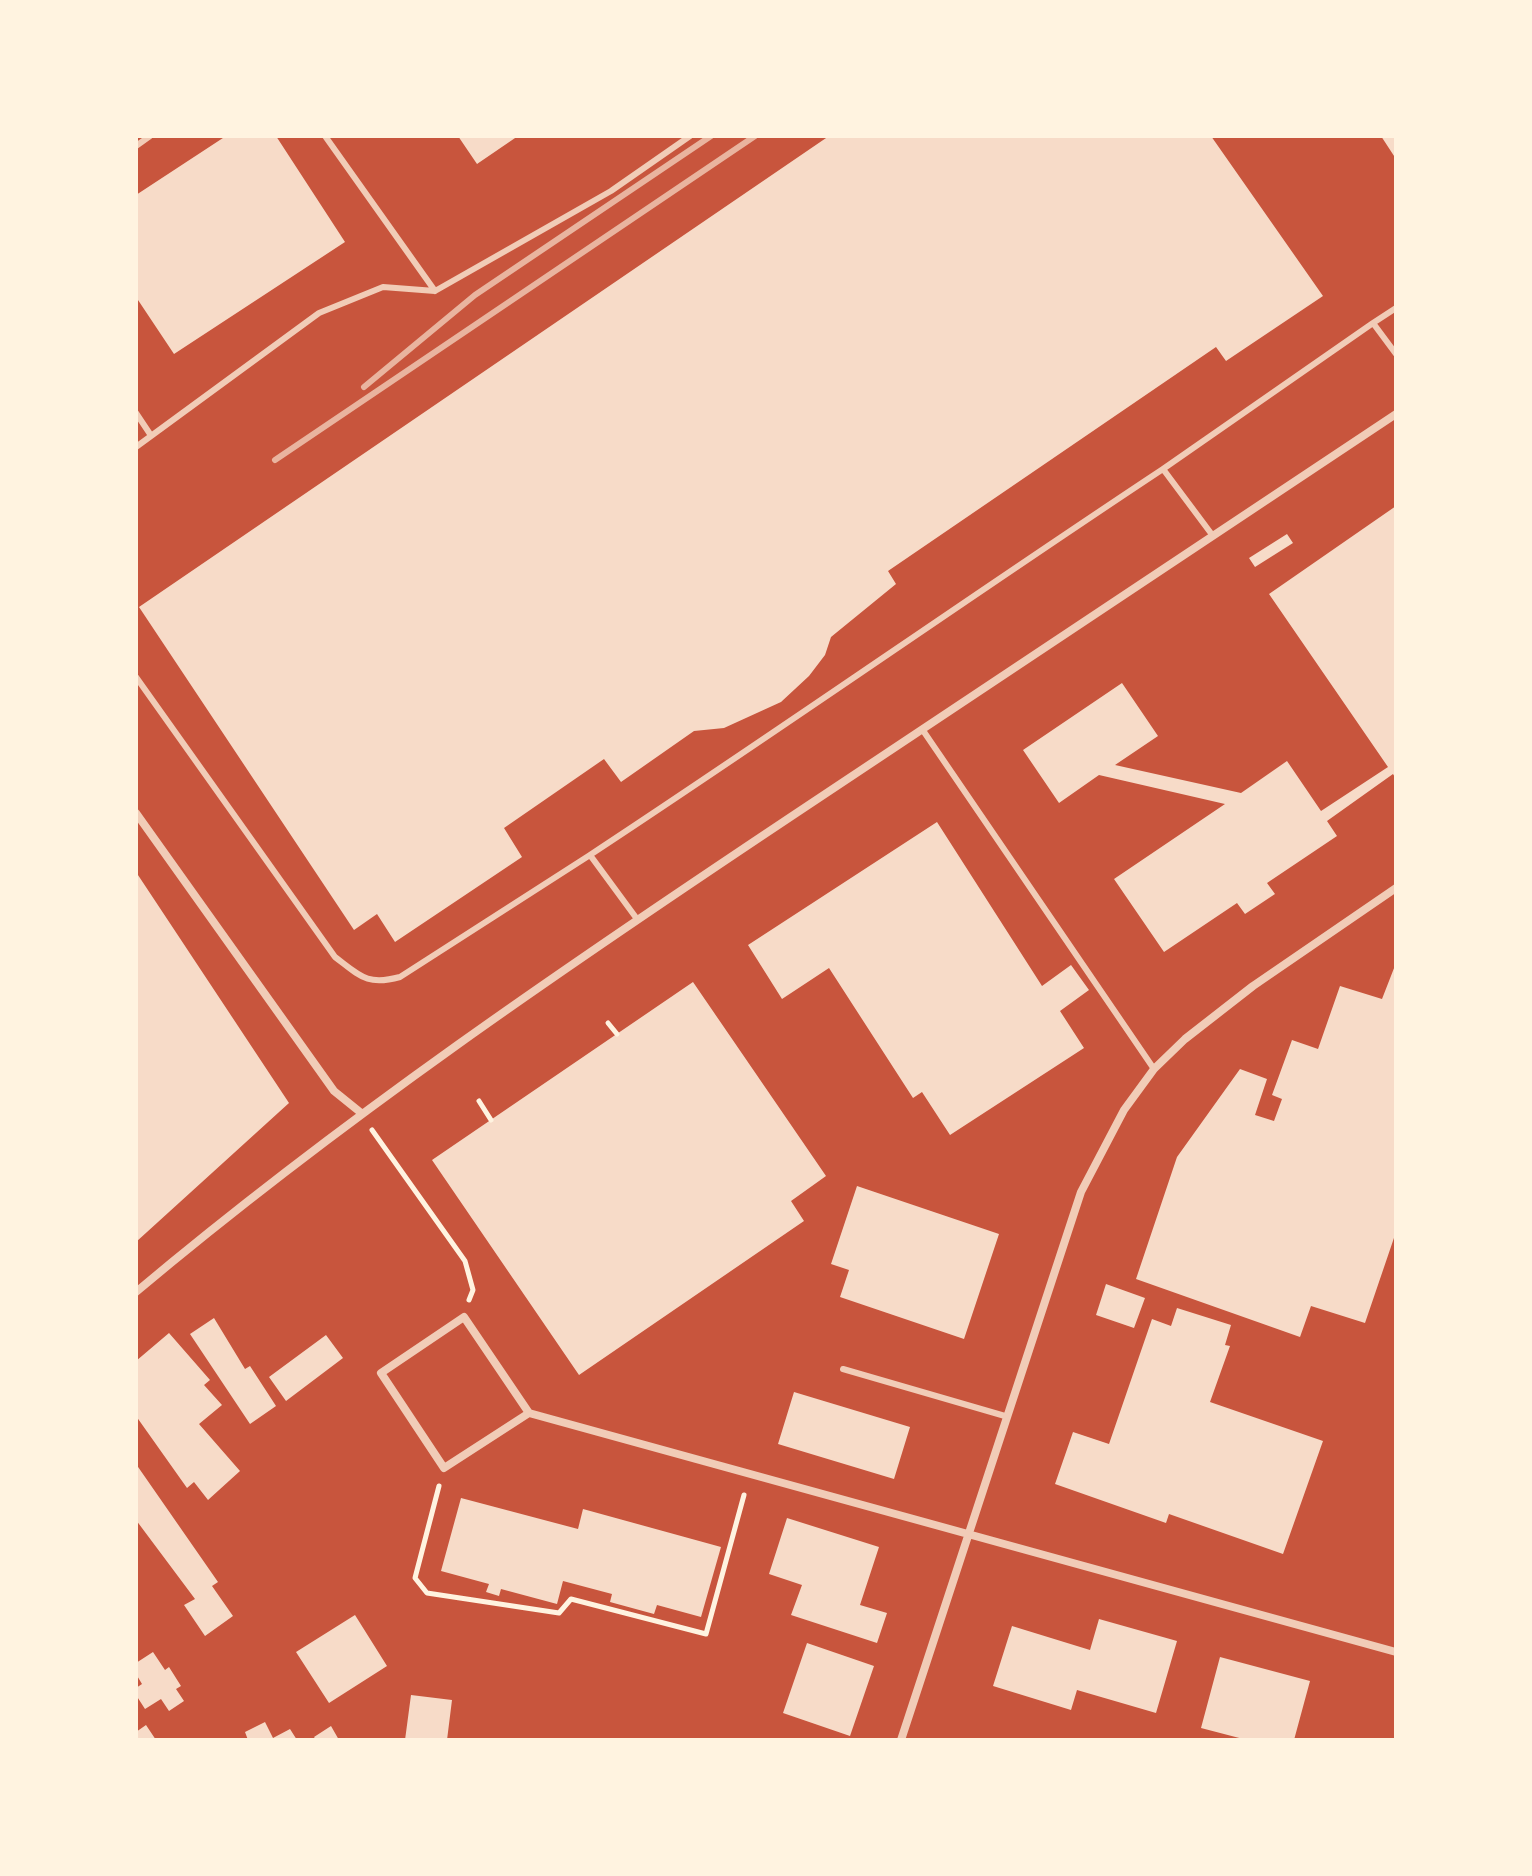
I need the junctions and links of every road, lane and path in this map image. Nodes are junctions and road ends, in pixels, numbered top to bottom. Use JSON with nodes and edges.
{"nodes":[{"id":1,"x":150,"y":136,"type":"edge"},
{"id":2,"x":325,"y":136,"type":"edge"},
{"id":3,"x":690,"y":136,"type":"edge"},
{"id":4,"x":136,"y":146,"type":"edge"},
{"id":5,"x":435,"y":291,"type":"junction"},
{"id":6,"x":1396,"y":308,"type":"edge"},
{"id":7,"x":1373,"y":323,"type":"junction"},
{"id":8,"x":1396,"y":354,"type":"edge"},
{"id":9,"x":136,"y":413,"type":"edge"},
{"id":10,"x":1396,"y":414,"type":"edge"},
{"id":11,"x":150,"y":434,"type":"junction"},
{"id":12,"x":136,"y":447,"type":"edge"},
{"id":13,"x":1163,"y":469,"type":"junction"},
{"id":14,"x":1213,"y":536,"type":"junction"},
{"id":15,"x":136,"y":677,"type":"edge"},
{"id":16,"x":922,"y":729,"type":"junction"},
{"id":17,"x":136,"y":813,"type":"edge"},
{"id":18,"x":590,"y":855,"type":"junction"},
{"id":19,"x":1396,"y":888,"type":"edge"},
{"id":20,"x":637,"y":919,"type":"junction"},
{"id":21,"x":608,"y":1023,"type":"dead end"},
{"id":22,"x":617,"y":1034,"type":"dead end"},
{"id":23,"x":1154,"y":1069,"type":"junction"},
{"id":24,"x":479,"y":1101,"type":"dead end"},
{"id":25,"x":360,"y":1112,"type":"junction"},
{"id":26,"x":491,"y":1120,"type":"dead end"},
{"id":27,"x":136,"y":1292,"type":"edge"},
{"id":28,"x":464,"y":1317,"type":"junction"},
{"id":29,"x":843,"y":1369,"type":"dead end"},
{"id":30,"x":529,"y":1413,"type":"junction"},
{"id":31,"x":1005,"y":1416,"type":"junction"},
{"id":32,"x":444,"y":1468,"type":"junction"},
{"id":33,"x":749,"y":1474,"type":"junction"},
{"id":34,"x":968,"y":1536,"type":"junction"},
{"id":35,"x":1396,"y":1652,"type":"edge"},
{"id":36,"x":901,"y":1740,"type":"edge"}],
"edges":[{"from":1,"to":4,"type":"lane"},
{"from":2,"to":5,"type":"lane"},
{"from":3,"to":5,"type":"lane"},
{"from":5,"to":11,"type":"lane"},
{"from":6,"to":7,"type":"lane"},
{"from":7,"to":8,"type":"lane"},
{"from":7,"to":13,"type":"lane"},
{"from":9,"to":11,"type":"lane"},
{"from":10,"to":14,"type":"street"},
{"from":11,"to":12,"type":"lane"},
{"from":13,"to":14,"type":"lane"},
{"from":13,"to":18,"type":"lane"},
{"from":14,"to":16,"type":"street"},
{"from":15,"to":18,"type":"lane"},
{"from":16,"to":20,"type":"street"},
{"from":16,"to":23,"type":"lane"},
{"from":17,"to":25,"type":"street"},
{"from":18,"to":20,"type":"lane"},
{"from":19,"to":23,"type":"street"},
{"from":20,"to":25,"type":"street"},
{"from":21,"to":22,"type":"path"},
{"from":23,"to":31,"type":"street"},
{"from":24,"to":26,"type":"path"},
{"from":25,"to":27,"type":"street"},
{"from":25,"to":28,"type":"path"},
{"from":28,"to":30,"type":"street"},
{"from":28,"to":32,"type":"street"},
{"from":29,"to":31,"type":"lane"},
{"from":30,"to":32,"type":"street"},
{"from":30,"to":33,"type":"street"},
{"from":31,"to":34,"type":"street"},
{"from":32,"to":33,"type":"path"},
{"from":33,"to":34,"type":"street"},
{"from":34,"to":35,"type":"street"},
{"from":34,"to":36,"type":"street"}]}
